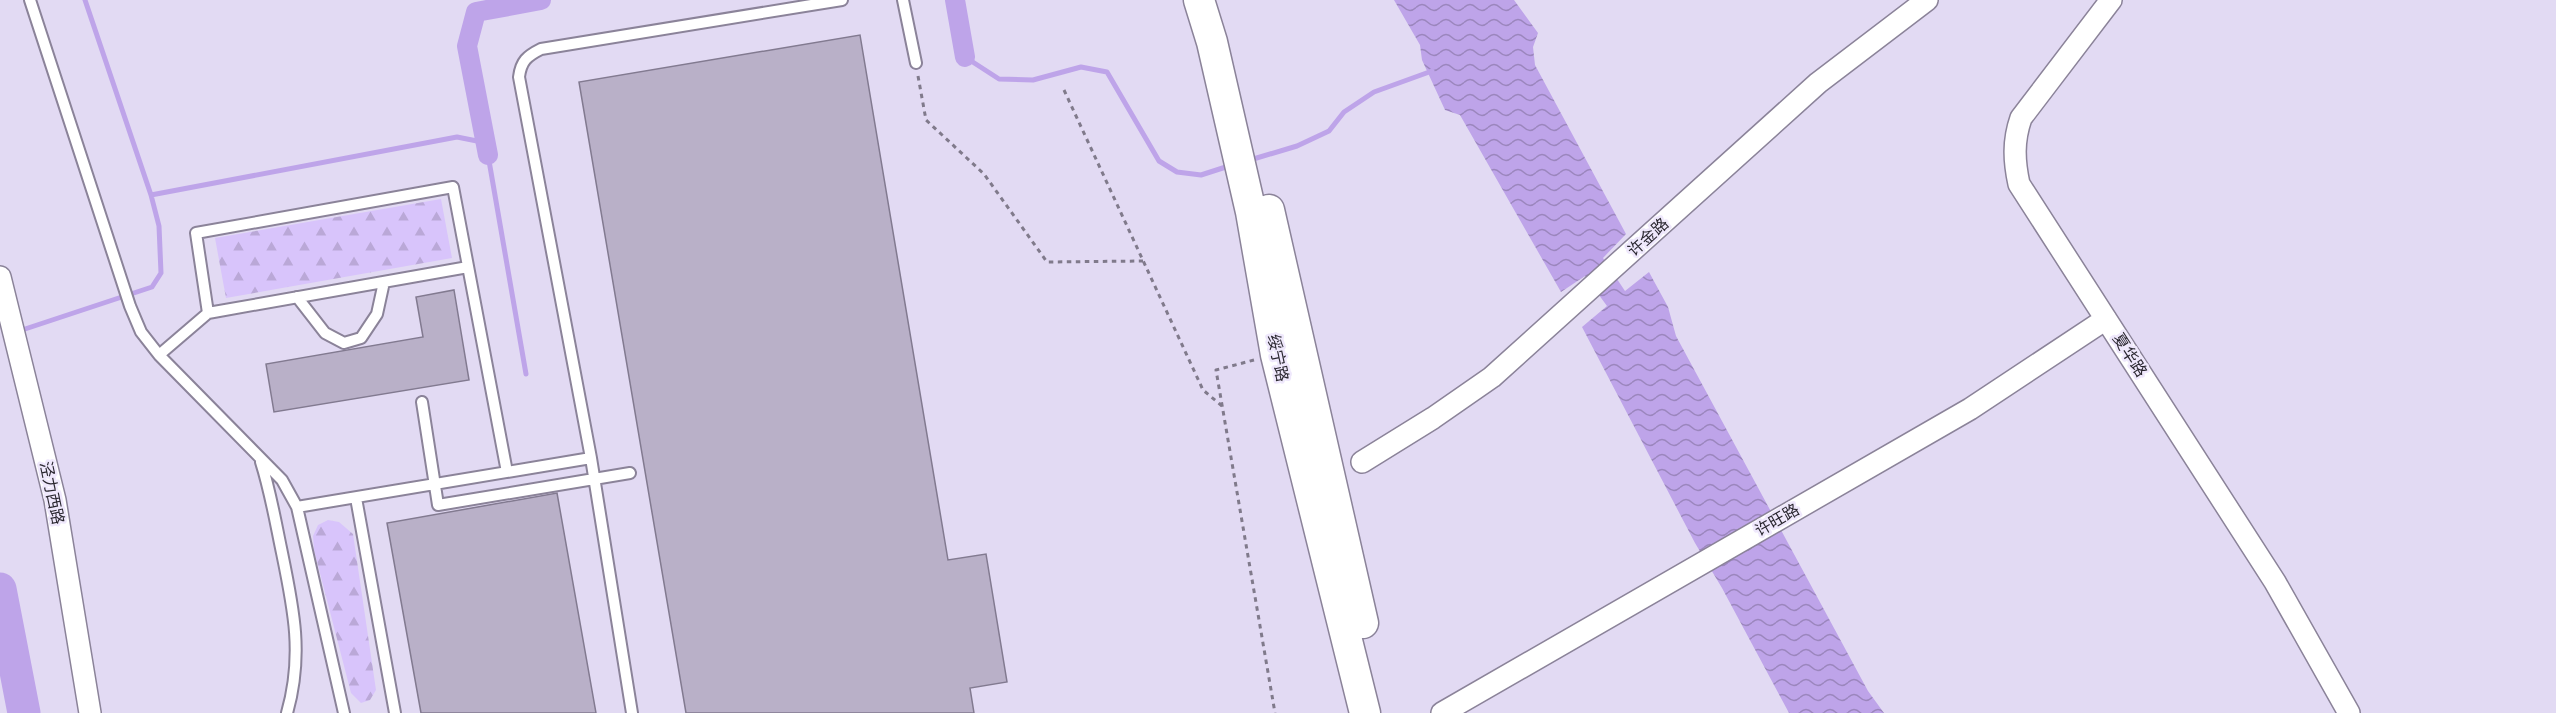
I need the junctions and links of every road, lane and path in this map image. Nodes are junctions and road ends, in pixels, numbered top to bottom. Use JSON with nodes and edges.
{"nodes":[{"id":1,"x":30,"y":0,"type":"edge"},
{"id":2,"x":842,"y":0,"type":"edge"},
{"id":3,"x":903,"y":0,"type":"edge"},
{"id":4,"x":1199,"y":0,"type":"edge"},
{"id":5,"x":1219,"y":0,"type":"edge"},
{"id":6,"x":1927,"y":0,"type":"edge"},
{"id":7,"x":2111,"y":0,"type":"edge"},
{"id":8,"x":916,"y":63,"type":"joint"},
{"id":9,"x":1065,"y":90,"type":"dead end"},
{"id":10,"x":1248,"y":158,"type":"junction"},
{"id":11,"x":1259,"y":208,"type":"junction"},
{"id":12,"x":1143,"y":261,"type":"junction"},
{"id":13,"x":468,"y":267,"type":"junction"},
{"id":14,"x":0,"y":277,"type":"edge"},
{"id":15,"x":384,"y":282,"type":"junction"},
{"id":16,"x":297,"y":297,"type":"junction"},
{"id":17,"x":208,"y":313,"type":"junction"},
{"id":18,"x":2106,"y":319,"type":"junction"},
{"id":19,"x":1276,"y":355,"type":"junction"},
{"id":20,"x":159,"y":356,"type":"junction"},
{"id":21,"x":422,"y":402,"type":"dead end"},
{"id":22,"x":1222,"y":406,"type":"junction"},
{"id":23,"x":591,"y":458,"type":"junction"},
{"id":24,"x":260,"y":459,"type":"junction"},
{"id":25,"x":1362,"y":462,"type":"dead end"},
{"id":26,"x":507,"y":472,"type":"junction"},
{"id":27,"x":630,"y":474,"type":"dead end"},
{"id":28,"x":595,"y":480,"type":"junction"},
{"id":29,"x":435,"y":484,"type":"junction"},
{"id":30,"x":356,"y":498,"type":"junction"},
{"id":31,"x":297,"y":507,"type":"junction"},
{"id":32,"x":90,"y":713,"type":"edge"},
{"id":33,"x":286,"y":713,"type":"edge"},
{"id":34,"x":344,"y":713,"type":"edge"},
{"id":35,"x":395,"y":713,"type":"edge"},
{"id":36,"x":632,"y":713,"type":"edge"},
{"id":37,"x":1275,"y":713,"type":"edge"},
{"id":38,"x":1365,"y":713,"type":"edge"},
{"id":39,"x":1385,"y":713,"type":"edge"},
{"id":40,"x":1442,"y":713,"type":"edge"},
{"id":41,"x":2349,"y":713,"type":"edge"}],
"edges":[{"from":1,"to":20,"type":"lane"},
{"from":2,"to":23,"type":"lane"},
{"from":3,"to":8,"type":"lane"},
{"from":4,"to":10,"type":"main road","name":"绥宁路"},
{"from":5,"to":10,"type":"main road","name":"绥宁路"},
{"from":6,"to":25,"type":"street","name":"许金路"},
{"from":7,"to":18,"type":"street","name":"夏华路"},
{"from":8,"to":12,"type":"path"},
{"from":9,"to":12,"type":"path"},
{"from":10,"to":11,"type":"main road","name":"绥宁路"},
{"from":11,"to":19,"type":"main road","name":"绥宁路"},
{"from":11,"to":39,"type":"main road","name":"绥宁路"},
{"from":12,"to":22,"type":"path"},
{"from":13,"to":15,"type":"lane"},
{"from":13,"to":17,"type":"lane"},
{"from":13,"to":26,"type":"lane"},
{"from":14,"to":32,"type":"street","name":"泾力西路"},
{"from":15,"to":16,"type":"lane"},
{"from":15,"to":16,"type":"lane"},
{"from":16,"to":17,"type":"lane"},
{"from":17,"to":20,"type":"lane"},
{"from":18,"to":40,"type":"street","name":"许旺路"},
{"from":18,"to":41,"type":"street","name":"夏华路"},
{"from":19,"to":22,"type":"path"},
{"from":19,"to":38,"type":"main road","name":"绥宁路"},
{"from":20,"to":24,"type":"lane"},
{"from":21,"to":29,"type":"lane"},
{"from":22,"to":37,"type":"path"},
{"from":23,"to":26,"type":"lane"},
{"from":23,"to":28,"type":"lane"},
{"from":24,"to":31,"type":"lane"},
{"from":24,"to":33,"type":"lane"},
{"from":26,"to":29,"type":"lane"},
{"from":27,"to":28,"type":"lane"},
{"from":28,"to":29,"type":"lane"},
{"from":28,"to":36,"type":"lane"},
{"from":29,"to":30,"type":"lane"},
{"from":30,"to":31,"type":"lane"},
{"from":30,"to":35,"type":"lane"},
{"from":31,"to":34,"type":"lane"}]}
